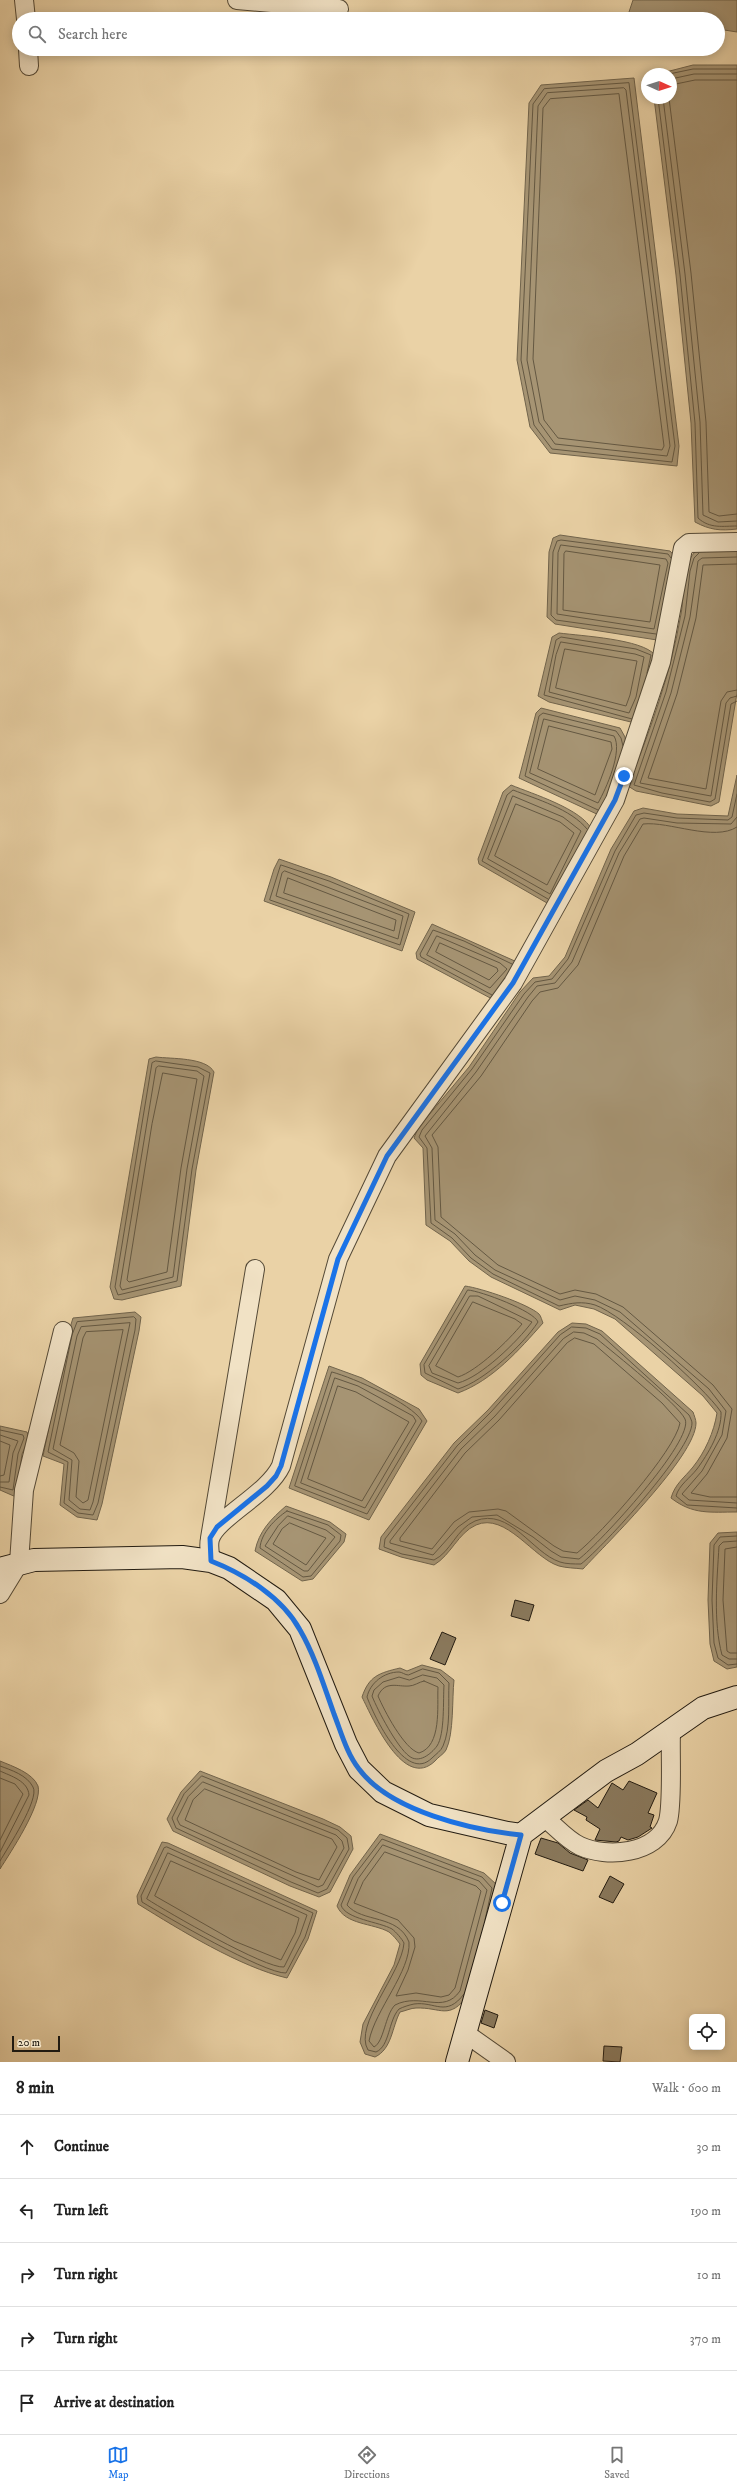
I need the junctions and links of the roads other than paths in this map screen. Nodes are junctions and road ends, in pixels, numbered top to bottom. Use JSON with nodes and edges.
{"nodes":[{"id":1,"x":24,"y":0,"type":"edge"},
{"id":2,"x":237,"y":0,"type":"edge"},
{"id":3,"x":339,"y":9,"type":"dead end"},
{"id":4,"x":25,"y":12,"type":"edge"},
{"id":5,"x":737,"y":542,"type":"edge"},
{"id":6,"x":255,"y":1269,"type":"dead end"},
{"id":7,"x":63,"y":1331,"type":"dead end"},
{"id":8,"x":210,"y":1538,"type":"junction"},
{"id":9,"x":211,"y":1561,"type":"junction"},
{"id":10,"x":9,"y":1566,"type":"edge"},
{"id":11,"x":0,"y":1594,"type":"edge"},
{"id":12,"x":737,"y":1697,"type":"edge"},
{"id":13,"x":671,"y":1732,"type":"junction"},
{"id":14,"x":544,"y":1817,"type":"junction"},
{"id":15,"x":521,"y":1835,"type":"junction"},
{"id":16,"x":465,"y":2033,"type":"junction"},
{"id":17,"x":457,"y":2062,"type":"edge"},
{"id":18,"x":506,"y":2062,"type":"edge"}],
"edges":[{"from":1,"to":4,"type":"street"},
{"from":2,"to":3,"type":"street"},
{"from":5,"to":8,"type":"street"},
{"from":6,"to":8,"type":"street"},
{"from":7,"to":10,"type":"street"},
{"from":8,"to":9,"type":"street"},
{"from":9,"to":10,"type":"main road"},
{"from":9,"to":15,"type":"main road"},
{"from":10,"to":11,"type":"street"},
{"from":12,"to":13,"type":"main road"},
{"from":13,"to":14,"type":"main road"},
{"from":13,"to":14,"type":"street"},
{"from":14,"to":15,"type":"main road"},
{"from":15,"to":16,"type":"main road"},
{"from":16,"to":17,"type":"main road"},
{"from":16,"to":18,"type":"street"}]}
